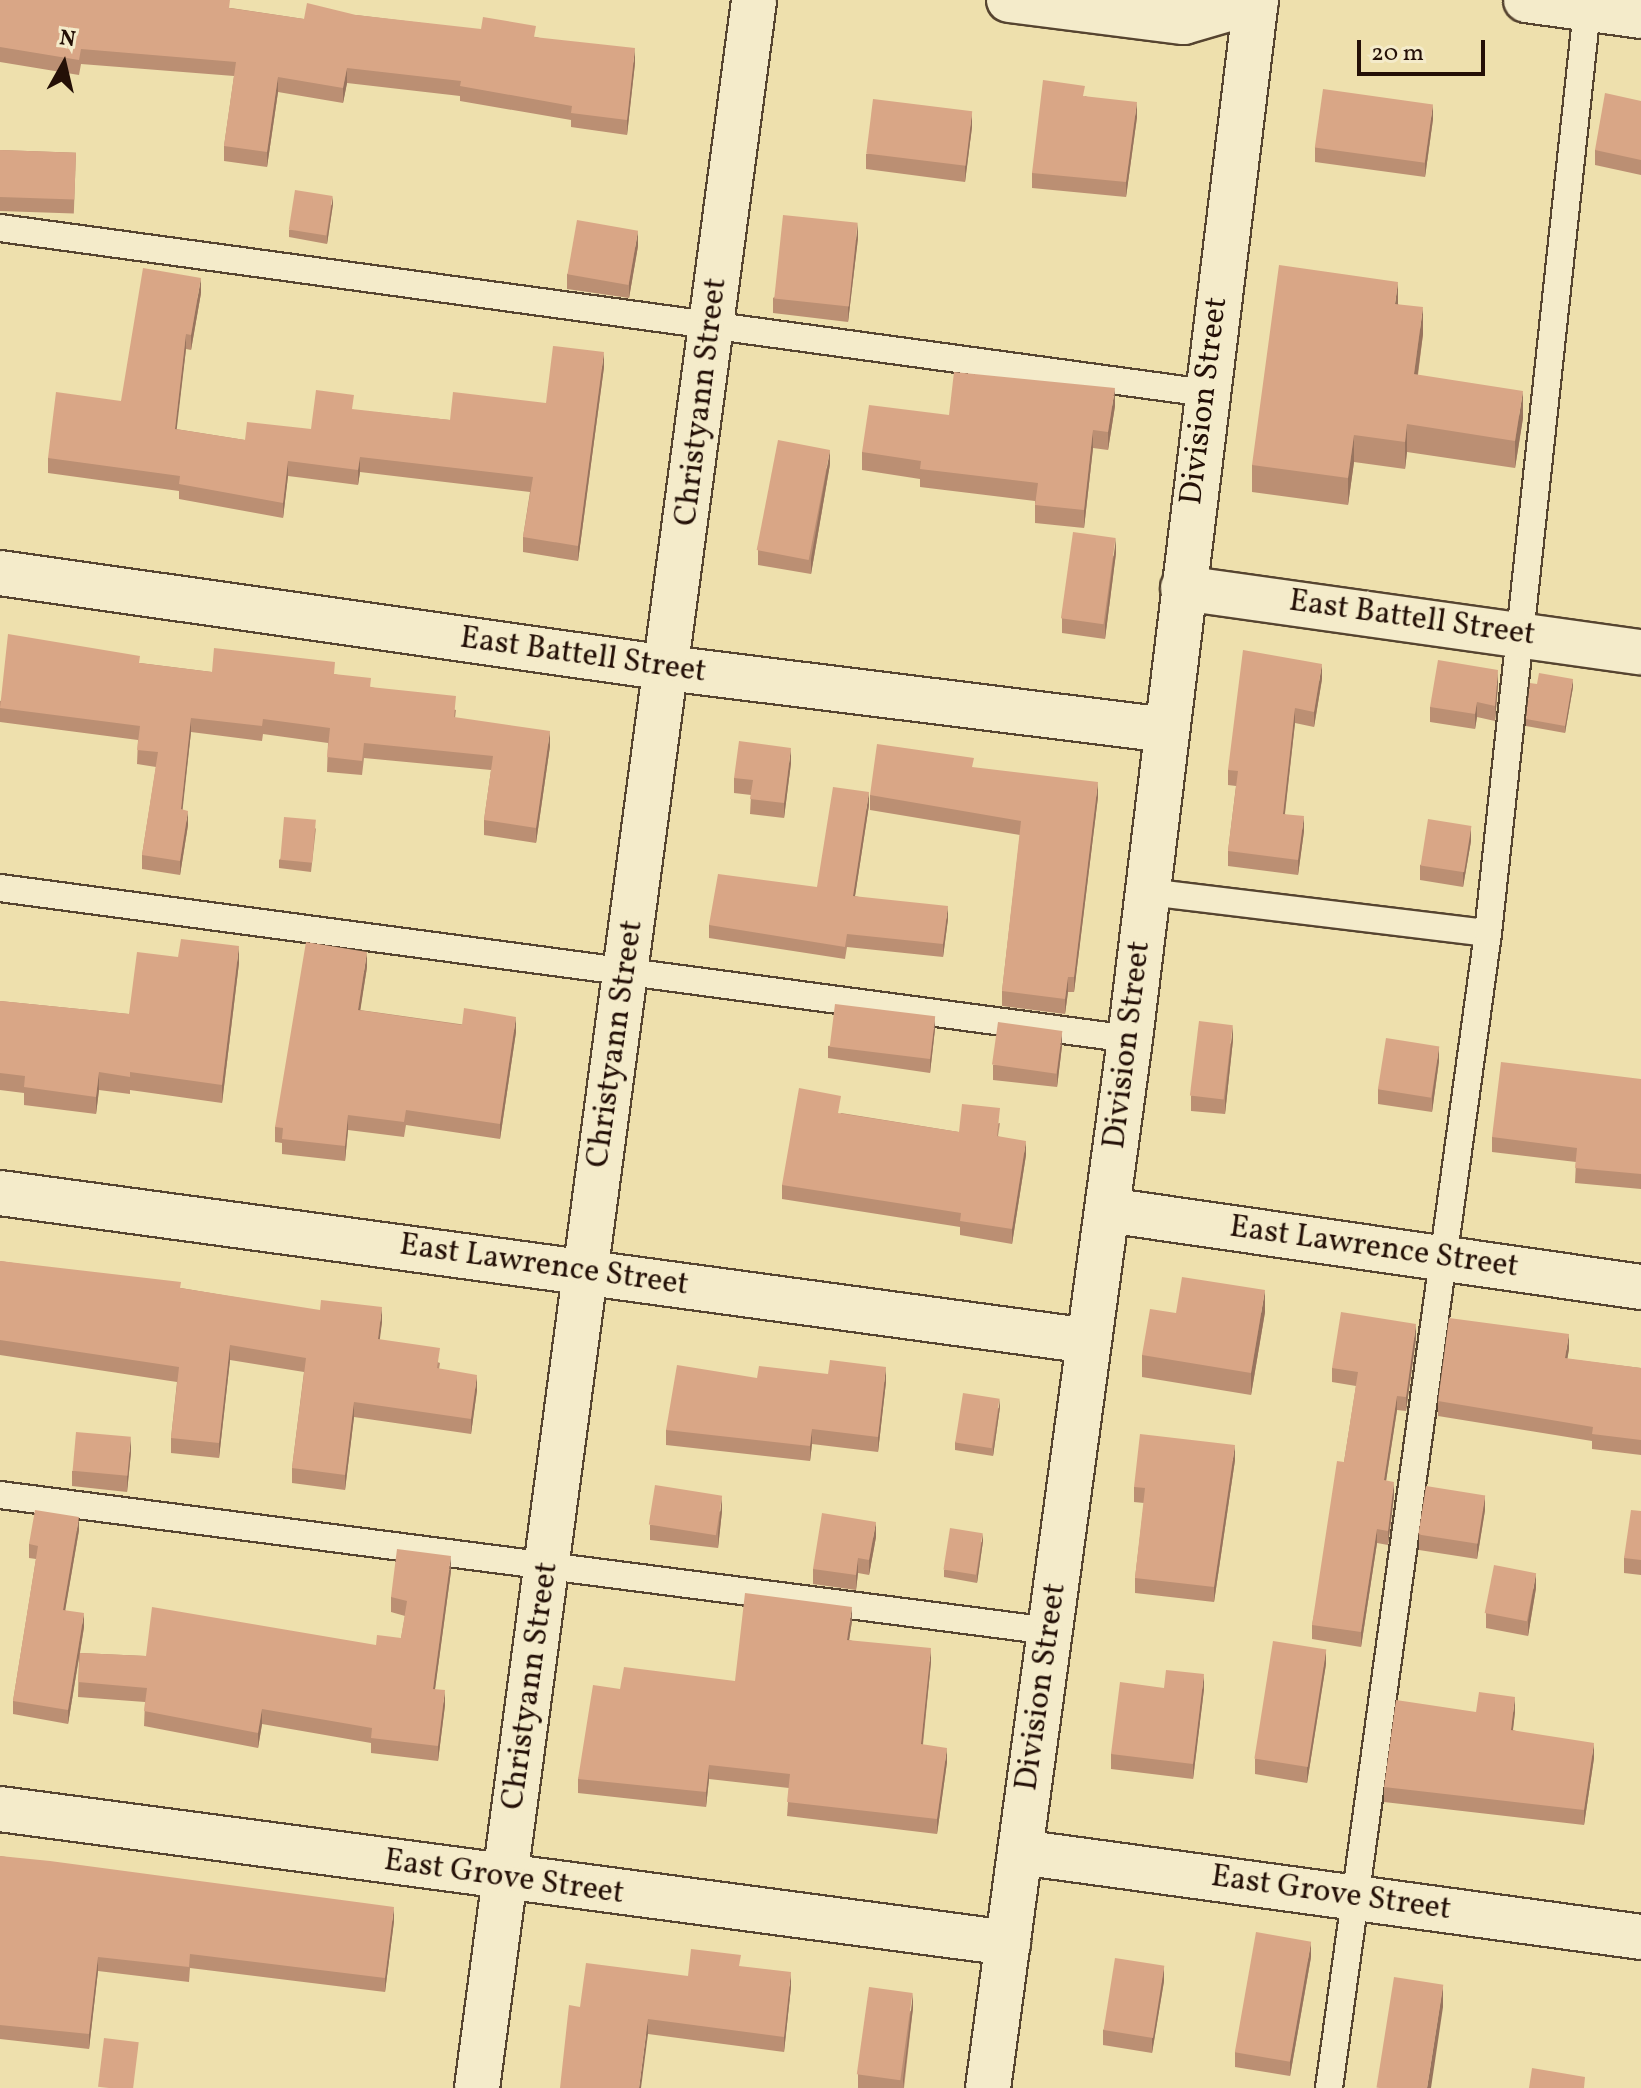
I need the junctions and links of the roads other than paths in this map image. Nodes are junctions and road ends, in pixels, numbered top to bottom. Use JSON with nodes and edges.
{"nodes":[{"id":1,"x":754,"y":0,"type":"edge"},
{"id":2,"x":1009,"y":0,"type":"edge"},
{"id":3,"x":1257,"y":0,"type":"edge"},
{"id":4,"x":1526,"y":0,"type":"edge"},
{"id":5,"x":1587,"y":4,"type":"edge"},
{"id":6,"x":1641,"y":16,"type":"edge"},
{"id":7,"x":0,"y":228,"type":"edge"},
{"id":8,"x":711,"y":327,"type":"junction"},
{"id":9,"x":1206,"y":393,"type":"junction"},
{"id":10,"x":0,"y":573,"type":"edge"},
{"id":11,"x":1183,"y":588,"type":"junction"},
{"id":12,"x":1521,"y":634,"type":"junction"},
{"id":13,"x":1641,"y":652,"type":"edge"},
{"id":14,"x":667,"y":668,"type":"junction"},
{"id":15,"x":1167,"y":730,"type":"junction"},
{"id":16,"x":0,"y":888,"type":"edge"},
{"id":17,"x":1148,"y":892,"type":"junction"},
{"id":18,"x":1488,"y":933,"type":"junction"},
{"id":19,"x":626,"y":969,"type":"junction"},
{"id":20,"x":1130,"y":1039,"type":"junction"},
{"id":21,"x":0,"y":1193,"type":"edge"},
{"id":22,"x":1107,"y":1210,"type":"junction"},
{"id":23,"x":1446,"y":1258,"type":"junction"},
{"id":24,"x":585,"y":1272,"type":"junction"},
{"id":25,"x":1641,"y":1287,"type":"edge"},
{"id":26,"x":1089,"y":1341,"type":"junction"},
{"id":27,"x":0,"y":1495,"type":"edge"},
{"id":28,"x":547,"y":1567,"type":"junction"},
{"id":29,"x":1050,"y":1631,"type":"junction"},
{"id":30,"x":0,"y":1809,"type":"edge"},
{"id":31,"x":1020,"y":1852,"type":"junction"},
{"id":32,"x":505,"y":1879,"type":"junction"},
{"id":33,"x":1357,"y":1897,"type":"junction"},
{"id":34,"x":1641,"y":1937,"type":"edge"},
{"id":35,"x":1008,"y":1943,"type":"junction"},
{"id":36,"x":477,"y":2088,"type":"edge"},
{"id":37,"x":988,"y":2088,"type":"edge"},
{"id":38,"x":1329,"y":2088,"type":"edge"}],
"edges":[{"from":1,"to":8,"type":"street","name":"Christyann Street"},
{"from":2,"to":3,"type":"street"},
{"from":3,"to":9,"type":"street","name":"Division Street"},
{"from":4,"to":5,"type":"street"},
{"from":5,"to":6,"type":"street"},
{"from":5,"to":12,"type":"lane"},
{"from":7,"to":8,"type":"lane"},
{"from":8,"to":9,"type":"lane"},
{"from":8,"to":14,"type":"street","name":"Christyann Street"},
{"from":9,"to":11,"type":"street","name":"Division Street"},
{"from":10,"to":14,"type":"street","name":"East Battell Street"},
{"from":11,"to":12,"type":"street","name":"East Battell Street"},
{"from":11,"to":15,"type":"street","name":"Division Street"},
{"from":12,"to":13,"type":"street","name":"East Battell Street"},
{"from":12,"to":18,"type":"lane"},
{"from":14,"to":15,"type":"street","name":"East Battell Street"},
{"from":14,"to":19,"type":"street","name":"Christyann Street"},
{"from":15,"to":17,"type":"street","name":"Division Street"},
{"from":16,"to":19,"type":"lane"},
{"from":17,"to":18,"type":"lane"},
{"from":17,"to":20,"type":"street","name":"Division Street"},
{"from":18,"to":23,"type":"lane"},
{"from":19,"to":20,"type":"lane"},
{"from":19,"to":24,"type":"street","name":"Christyann Street"},
{"from":20,"to":22,"type":"street","name":"Division Street"},
{"from":21,"to":24,"type":"street","name":"East Lawrence Street"},
{"from":22,"to":23,"type":"street","name":"East Lawrence Street"},
{"from":22,"to":26,"type":"street","name":"Division Street"},
{"from":23,"to":25,"type":"street","name":"East Lawrence Street"},
{"from":23,"to":33,"type":"lane"},
{"from":24,"to":26,"type":"street","name":"East Lawrence Street"},
{"from":24,"to":28,"type":"street","name":"Christyann Street"},
{"from":26,"to":29,"type":"street","name":"Division Street"},
{"from":27,"to":28,"type":"lane"},
{"from":28,"to":29,"type":"lane"},
{"from":28,"to":32,"type":"street","name":"Christyann Street"},
{"from":29,"to":31,"type":"street","name":"Division Street"},
{"from":30,"to":32,"type":"street","name":"East Grove Street"},
{"from":31,"to":33,"type":"street","name":"East Grove Street"},
{"from":31,"to":35,"type":"street","name":"Division Street"},
{"from":32,"to":35,"type":"street","name":"East Grove Street"},
{"from":32,"to":36,"type":"street","name":"Christyann Street"},
{"from":33,"to":34,"type":"street","name":"East Grove Street"},
{"from":33,"to":38,"type":"lane"},
{"from":35,"to":37,"type":"street","name":"Division Street"}]}
